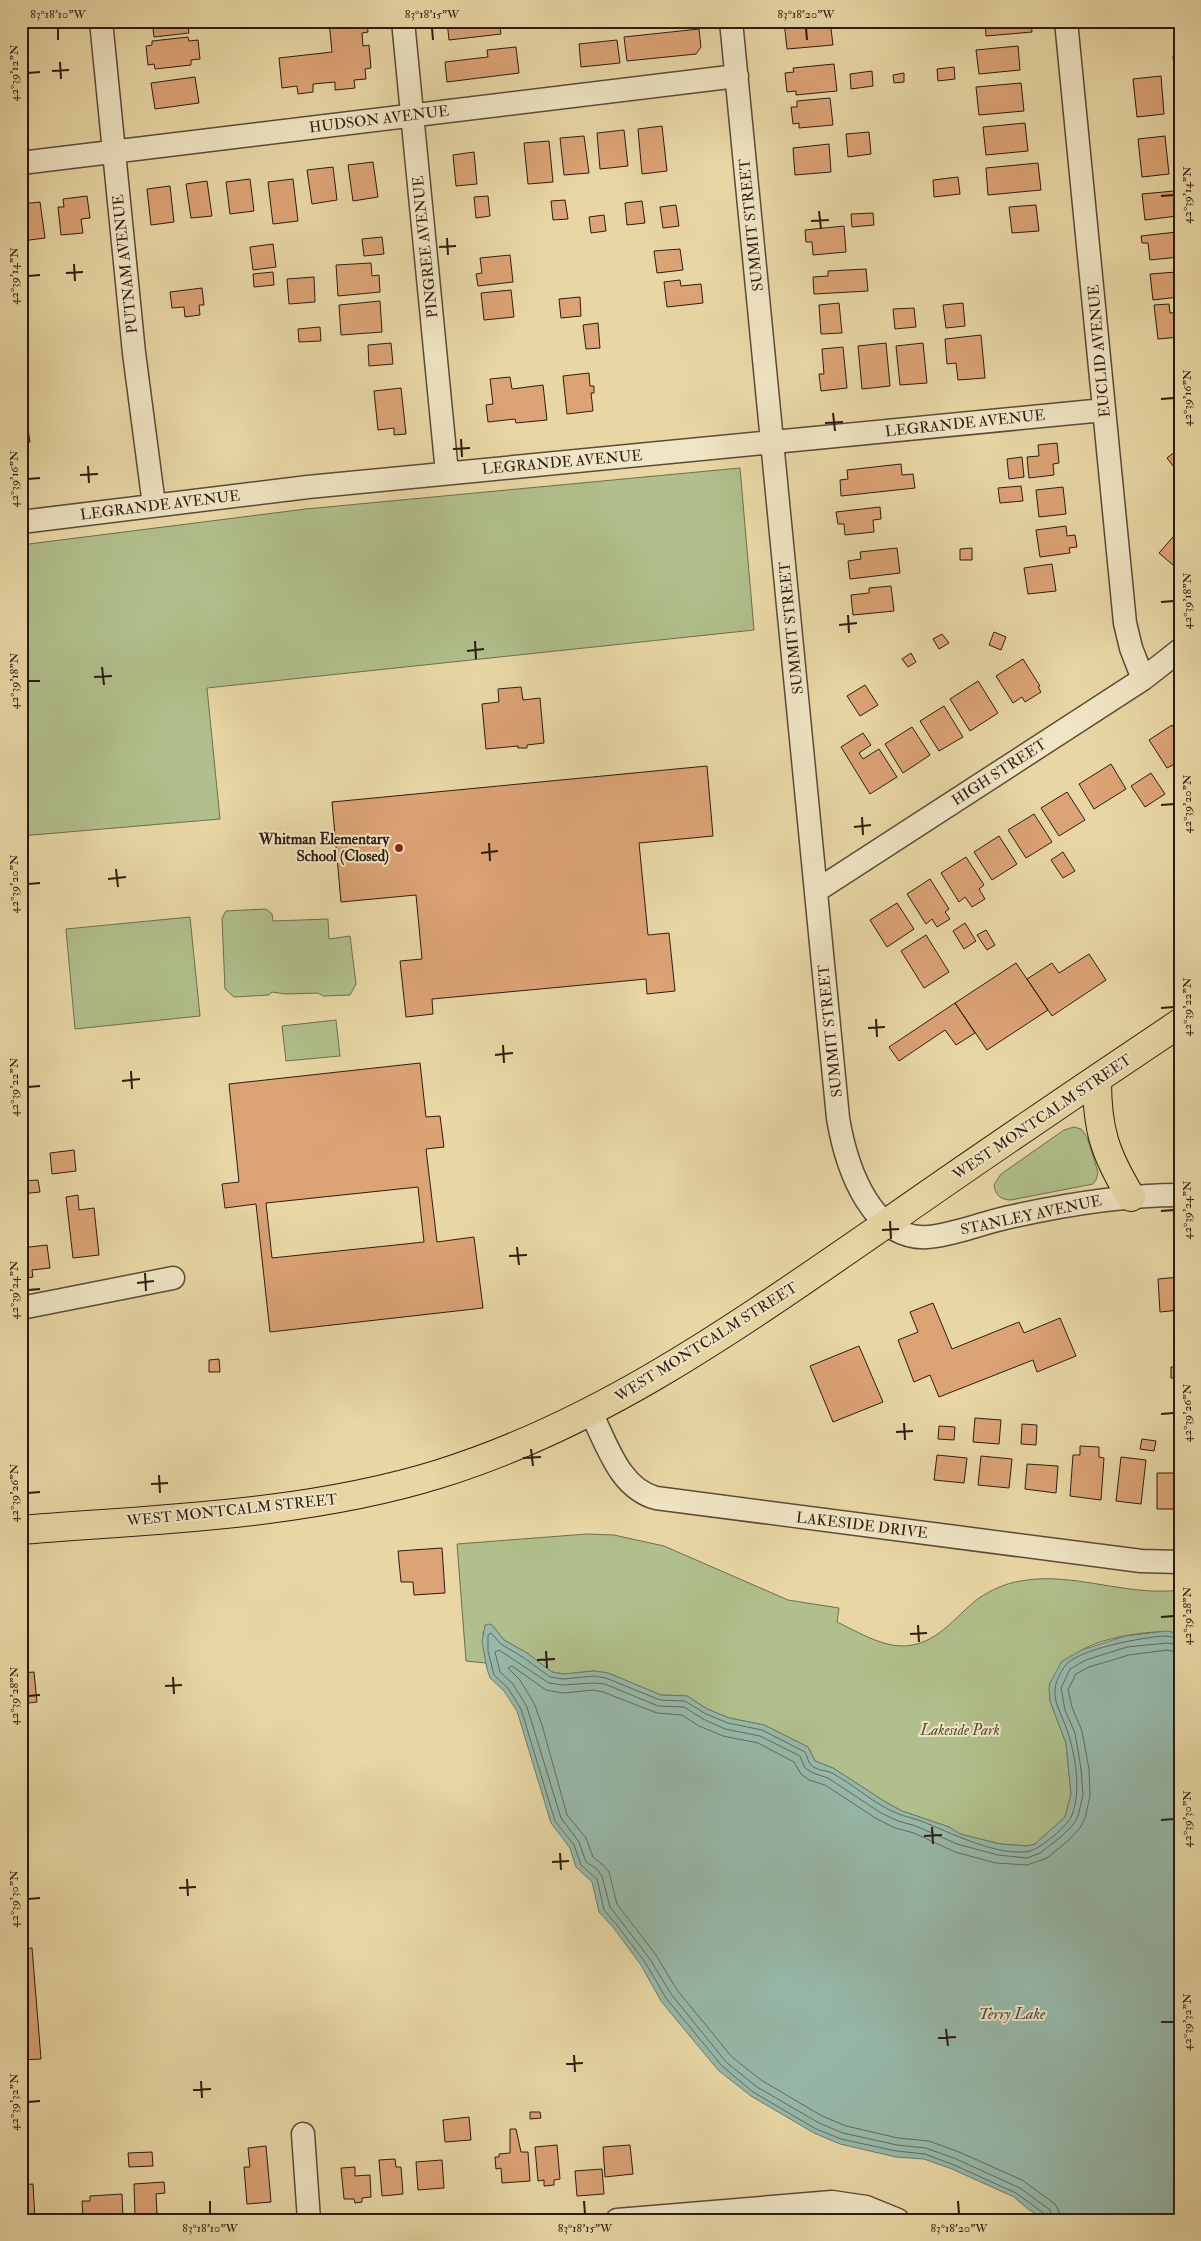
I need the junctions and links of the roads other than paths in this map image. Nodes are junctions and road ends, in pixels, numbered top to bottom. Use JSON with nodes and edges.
{"nodes":[{"id":1,"x":101,"y":21,"type":"edge"},
{"id":2,"x":403,"y":21,"type":"edge"},
{"id":3,"x":731,"y":21,"type":"edge"},
{"id":4,"x":1066,"y":21,"type":"edge"},
{"id":5,"x":737,"y":76,"type":"junction"},
{"id":6,"x":412,"y":115,"type":"junction"},
{"id":7,"x":114,"y":151,"type":"junction"},
{"id":8,"x":21,"y":162,"type":"edge"},
{"id":9,"x":1104,"y":410,"type":"junction"},
{"id":10,"x":772,"y":442,"type":"junction"},
{"id":11,"x":447,"y":473,"type":"junction"},
{"id":12,"x":154,"y":505,"type":"junction"},
{"id":13,"x":21,"y":522,"type":"edge"},
{"id":14,"x":1180,"y":650,"type":"edge"},
{"id":15,"x":1143,"y":679,"type":"junction"},
{"id":16,"x":816,"y":891,"type":"junction"},
{"id":17,"x":1180,"y":1023,"type":"edge"},
{"id":18,"x":1097,"y":1080,"type":"junction"},
{"id":19,"x":1180,"y":1194,"type":"edge"},
{"id":20,"x":1131,"y":1197,"type":"junction"},
{"id":21,"x":886,"y":1223,"type":"junction"},
{"id":22,"x":173,"y":1278,"type":"dead end"},
{"id":23,"x":21,"y":1308,"type":"edge"},
{"id":24,"x":591,"y":1413,"type":"junction"},
{"id":25,"x":21,"y":1530,"type":"edge"},
{"id":26,"x":1180,"y":1562,"type":"edge"},
{"id":27,"x":303,"y":2134,"type":"dead end"},
{"id":28,"x":309,"y":2220,"type":"edge"},
{"id":29,"x":617,"y":2220,"type":"edge"},
{"id":30,"x":898,"y":2220,"type":"edge"}],
"edges":[{"from":1,"to":7,"type":"street","name":"PUTNAM AVENUE"},
{"from":2,"to":6,"type":"street","name":"PINGREE AVENUE"},
{"from":3,"to":5,"type":"street","name":"SUMMIT STREET"},
{"from":4,"to":9,"type":"street","name":"EUCLID AVENUE"},
{"from":5,"to":6,"type":"street","name":"HUDSON AVENUE"},
{"from":5,"to":10,"type":"street","name":"SUMMIT STREET"},
{"from":6,"to":7,"type":"street","name":"HUDSON AVENUE"},
{"from":6,"to":11,"type":"street","name":"PINGREE AVENUE"},
{"from":7,"to":8,"type":"street","name":"HUDSON AVENUE"},
{"from":7,"to":12,"type":"street","name":"PUTNAM AVENUE"},
{"from":9,"to":10,"type":"street","name":"LEGRANDE AVENUE"},
{"from":9,"to":15,"type":"street","name":"EUCLID AVENUE"},
{"from":10,"to":11,"type":"street","name":"LEGRANDE AVENUE"},
{"from":10,"to":16,"type":"street","name":"SUMMIT STREET"},
{"from":11,"to":12,"type":"street","name":"LEGRANDE AVENUE"},
{"from":12,"to":13,"type":"street","name":"LEGRANDE AVENUE"},
{"from":14,"to":15,"type":"street","name":"HIGH STREET"},
{"from":15,"to":16,"type":"street","name":"HIGH STREET"},
{"from":16,"to":21,"type":"street","name":"SUMMIT STREET"},
{"from":17,"to":18,"type":"main road","name":"WEST MONTCALM STREET"},
{"from":18,"to":20,"type":"main road"},
{"from":18,"to":21,"type":"main road","name":"WEST MONTCALM STREET"},
{"from":19,"to":20,"type":"street","name":"STANLEY AVENUE"},
{"from":20,"to":21,"type":"street","name":"STANLEY AVENUE"},
{"from":21,"to":24,"type":"main road","name":"WEST MONTCALM STREET"},
{"from":22,"to":23,"type":"street"},
{"from":24,"to":25,"type":"main road","name":"WEST MONTCALM STREET"},
{"from":24,"to":26,"type":"street","name":"LAKESIDE DRIVE"},
{"from":27,"to":28,"type":"street"},
{"from":29,"to":30,"type":"street"}]}
